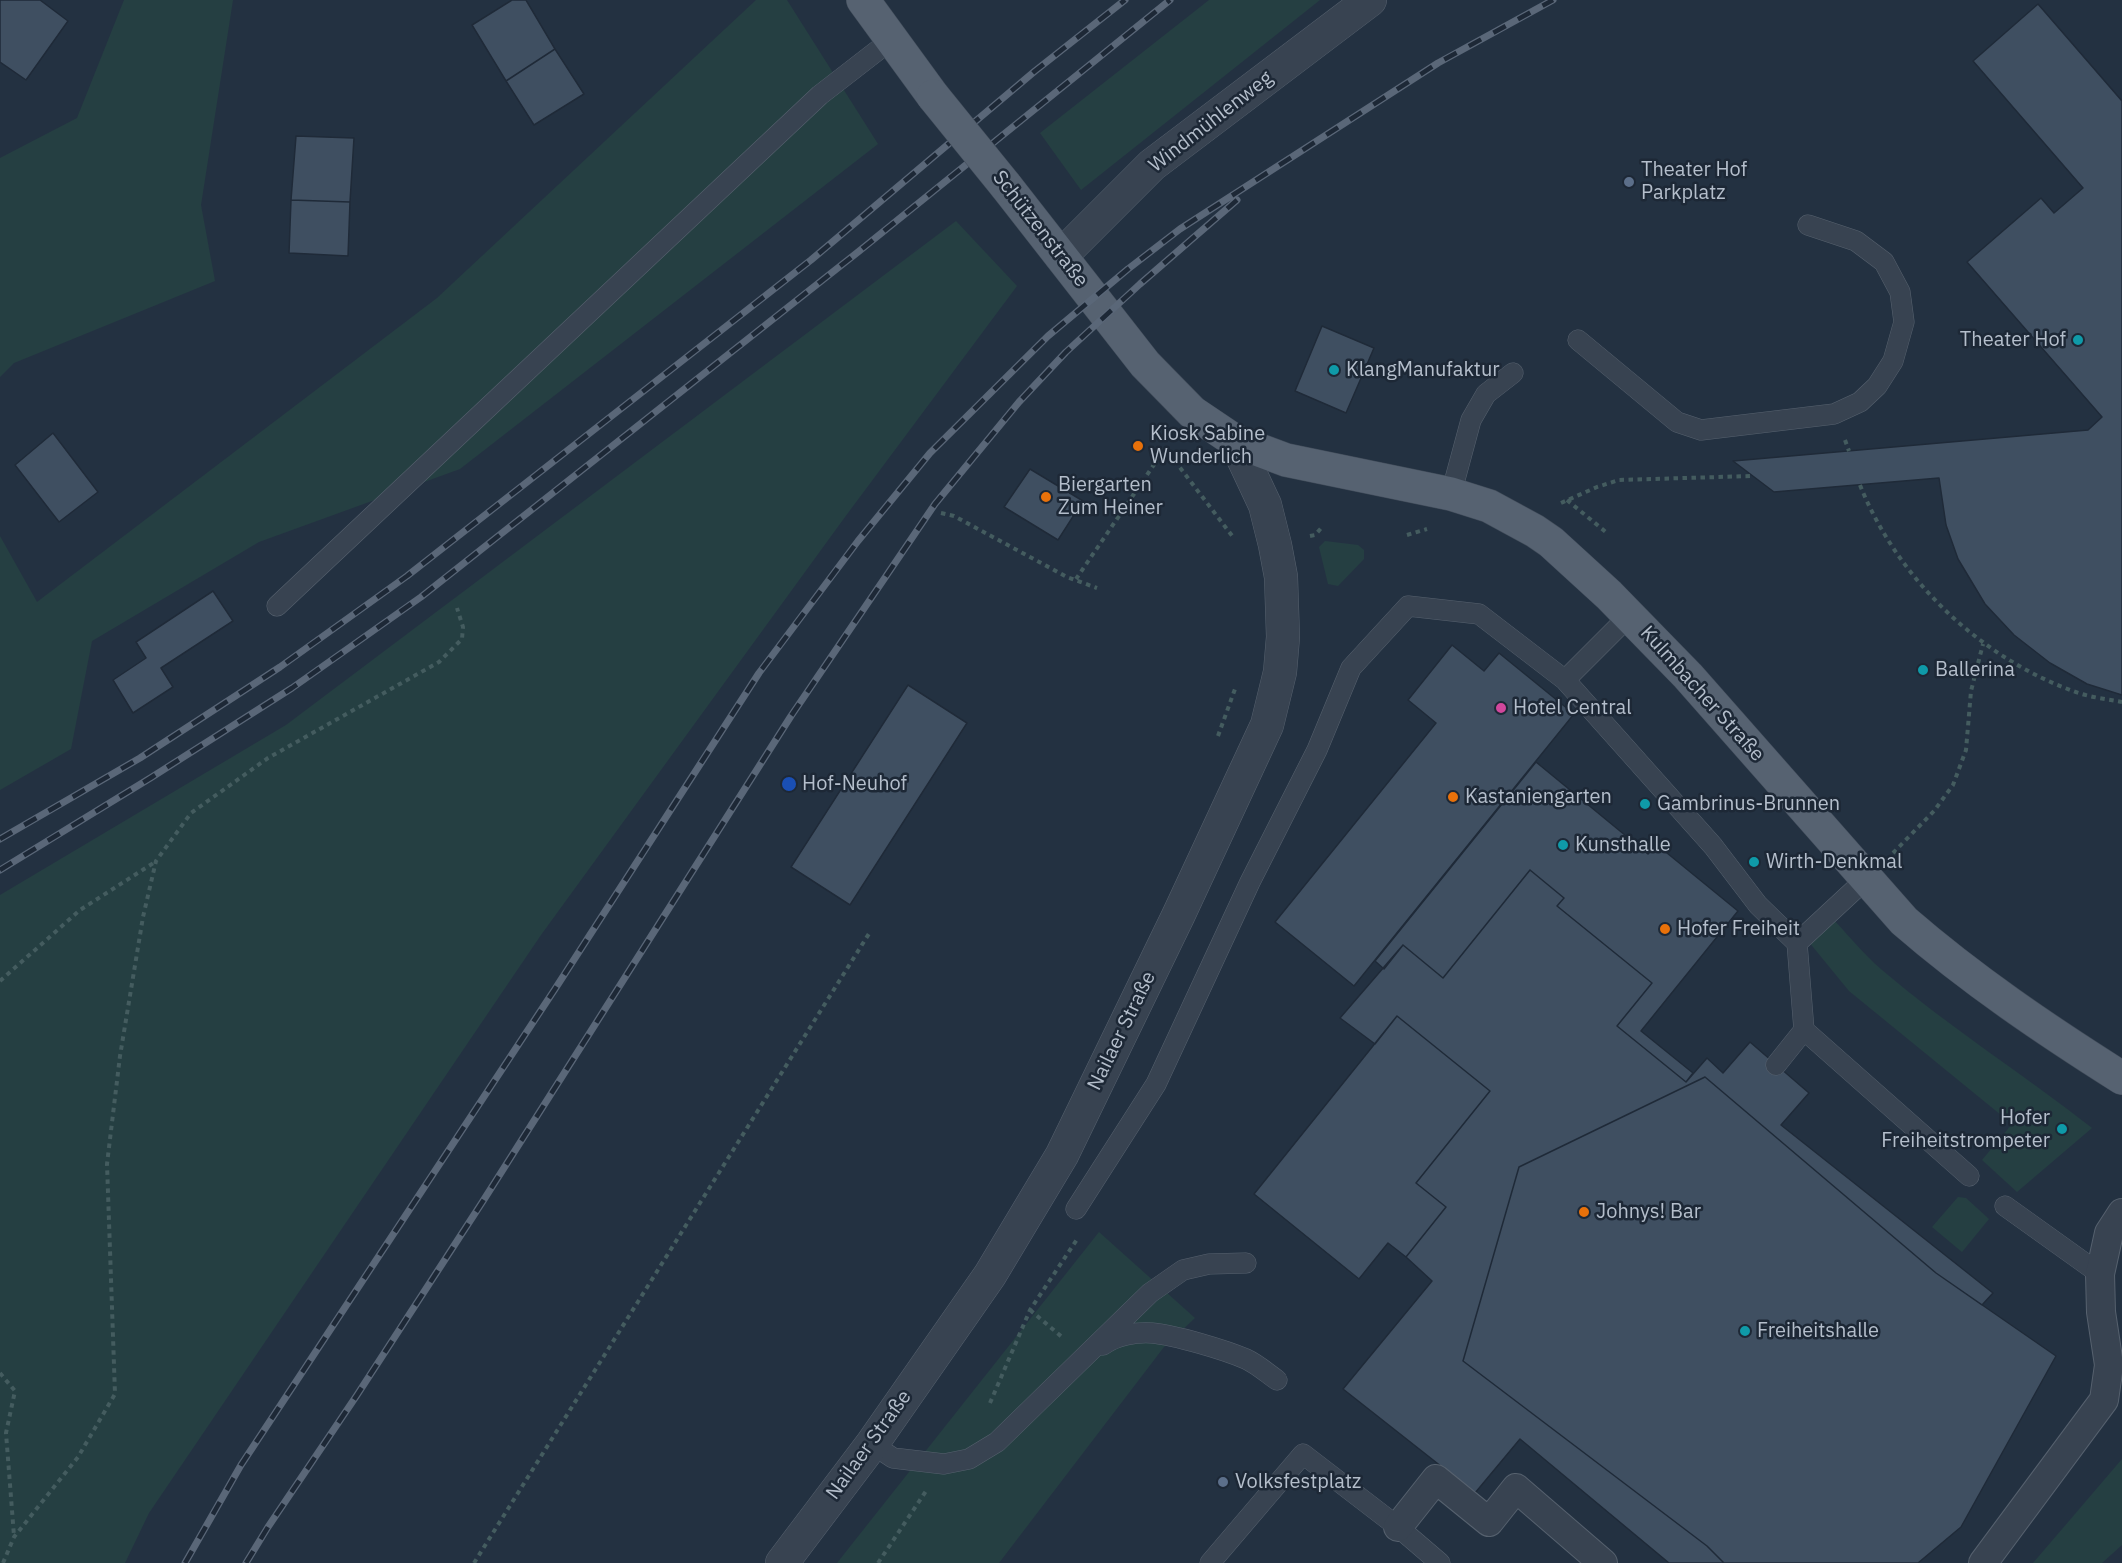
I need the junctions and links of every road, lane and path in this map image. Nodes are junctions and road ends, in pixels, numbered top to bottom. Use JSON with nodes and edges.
{"nodes":[{"id":1,"x":863,"y":0,"type":"edge"},
{"id":2,"x":1371,"y":0,"type":"edge"},
{"id":3,"x":891,"y":40,"type":"junction"},
{"id":4,"x":1808,"y":225,"type":"dead end"},
{"id":5,"x":1061,"y":256,"type":"junction"},
{"id":6,"x":1578,"y":340,"type":"dead end"},
{"id":7,"x":1513,"y":373,"type":"dead end"},
{"id":8,"x":1234,"y":441,"type":"junction"},
{"id":9,"x":1752,"y":476,"type":"dead end"},
{"id":10,"x":1619,"y":480,"type":"dead end"},
{"id":11,"x":1860,"y":485,"type":"dead end"},
{"id":12,"x":1451,"y":494,"type":"junction"},
{"id":13,"x":1567,"y":500,"type":"dead end"},
{"id":14,"x":941,"y":513,"type":"dead end"},
{"id":15,"x":1323,"y":526,"type":"dead end"},
{"id":16,"x":1607,"y":533,"type":"dead end"},
{"id":17,"x":1275,"y":545,"type":"junction"},
{"id":18,"x":1076,"y":579,"type":"junction"},
{"id":19,"x":1097,"y":588,"type":"dead end"},
{"id":20,"x":277,"y":606,"type":"dead end"},
{"id":21,"x":457,"y":608,"type":"dead end"},
{"id":22,"x":1629,"y":616,"type":"junction"},
{"id":23,"x":1983,"y":644,"type":"junction"},
{"id":24,"x":1565,"y":680,"type":"junction"},
{"id":25,"x":1238,"y":681,"type":"dead end"},
{"id":26,"x":2122,"y":702,"type":"edge"},
{"id":27,"x":1215,"y":745,"type":"dead end"},
{"id":28,"x":156,"y":861,"type":"junction"},
{"id":29,"x":1866,"y":879,"type":"junction"},
{"id":30,"x":870,"y":932,"type":"dead end"},
{"id":31,"x":1797,"y":943,"type":"junction"},
{"id":32,"x":0,"y":981,"type":"edge"},
{"id":33,"x":1804,"y":1030,"type":"junction"},
{"id":34,"x":1776,"y":1065,"type":"dead end"},
{"id":35,"x":2115,"y":1072,"type":"edge"},
{"id":36,"x":1969,"y":1176,"type":"dead end"},
{"id":37,"x":2005,"y":1206,"type":"dead end"},
{"id":38,"x":1076,"y":1209,"type":"dead end"},
{"id":39,"x":2122,"y":1213,"type":"edge"},
{"id":40,"x":1246,"y":1263,"type":"dead end"},
{"id":41,"x":2100,"y":1274,"type":"junction"},
{"id":42,"x":1030,"y":1310,"type":"dead end"},
{"id":43,"x":1085,"y":1358,"type":"junction"},
{"id":44,"x":0,"y":1373,"type":"edge"},
{"id":45,"x":1277,"y":1380,"type":"dead end"},
{"id":46,"x":872,"y":1444,"type":"junction"},
{"id":47,"x":944,"y":1464,"type":"junction"},
{"id":48,"x":1398,"y":1527,"type":"junction"},
{"id":49,"x":15,"y":1537,"type":"junction"},
{"id":50,"x":3,"y":1563,"type":"edge"},
{"id":51,"x":474,"y":1563,"type":"edge"},
{"id":52,"x":782,"y":1563,"type":"edge"},
{"id":53,"x":878,"y":1563,"type":"edge"},
{"id":54,"x":1210,"y":1563,"type":"edge"},
{"id":55,"x":1440,"y":1563,"type":"edge"},
{"id":56,"x":1603,"y":1563,"type":"edge"},
{"id":57,"x":1984,"y":1563,"type":"edge"}],
"edges":[{"from":1,"to":3,"type":"main road","name":"Schützenstraße"},
{"from":2,"to":5,"type":"street","name":"Windmühlenweg"},
{"from":3,"to":5,"type":"main road","name":"Schützenstraße","bridge":true},
{"from":3,"to":20,"type":"lane"},
{"from":4,"to":6,"type":"lane"},
{"from":5,"to":8,"type":"main road","name":"Schützenstraße"},
{"from":7,"to":12,"type":"lane"},
{"from":8,"to":12,"type":"main road","name":"Kulmbacher Straße"},
{"from":8,"to":17,"type":"street","name":"Nailaer Straße"},
{"from":9,"to":10,"type":"path"},
{"from":11,"to":23,"type":"path"},
{"from":12,"to":22,"type":"main road","name":"Kulmbacher Straße"},
{"from":13,"to":16,"type":"path"},
{"from":14,"to":18,"type":"path"},
{"from":15,"to":17,"type":"path"},
{"from":17,"to":18,"type":"path"},
{"from":17,"to":46,"type":"street","name":"Nailaer Straße"},
{"from":18,"to":19,"type":"path"},
{"from":21,"to":28,"type":"path"},
{"from":22,"to":24,"type":"lane"},
{"from":22,"to":29,"type":"main road","name":"Kulmbacher Straße"},
{"from":23,"to":26,"type":"path"},
{"from":23,"to":29,"type":"path"},
{"from":24,"to":31,"type":"lane"},
{"from":24,"to":38,"type":"lane"},
{"from":25,"to":27,"type":"path"},
{"from":28,"to":32,"type":"path"},
{"from":28,"to":49,"type":"path"},
{"from":29,"to":31,"type":"lane"},
{"from":29,"to":35,"type":"main road","name":"Kulmbacher Straße"},
{"from":30,"to":51,"type":"path"},
{"from":31,"to":33,"type":"lane"},
{"from":33,"to":34,"type":"lane"},
{"from":33,"to":36,"type":"lane"},
{"from":37,"to":41,"type":"lane"},
{"from":39,"to":41,"type":"street"},
{"from":40,"to":43,"type":"lane"},
{"from":41,"to":57,"type":"street"},
{"from":42,"to":43,"type":"path"},
{"from":43,"to":45,"type":"lane"},
{"from":43,"to":47,"type":"lane"},
{"from":44,"to":49,"type":"path"},
{"from":46,"to":47,"type":"lane"},
{"from":46,"to":52,"type":"street","name":"Nailaer Straße"},
{"from":47,"to":53,"type":"path"},
{"from":48,"to":54,"type":"lane"},
{"from":48,"to":55,"type":"lane"},
{"from":48,"to":56,"type":"street"},
{"from":49,"to":50,"type":"path"}]}
